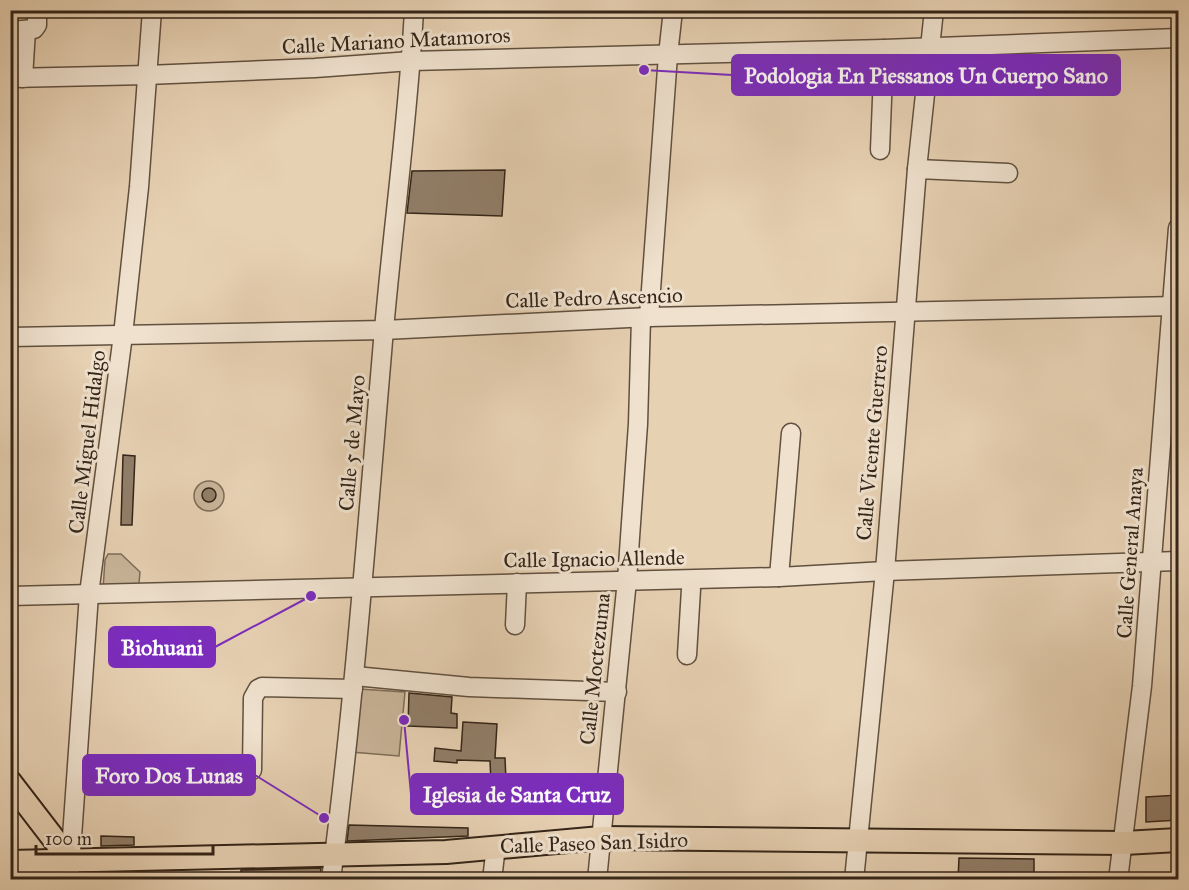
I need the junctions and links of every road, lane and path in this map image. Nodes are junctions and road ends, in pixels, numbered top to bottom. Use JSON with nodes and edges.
{"nodes":[{"id":1,"x":152,"y":10,"type":"edge"},
{"id":2,"x":414,"y":10,"type":"edge"},
{"id":3,"x":673,"y":10,"type":"edge"},
{"id":4,"x":934,"y":10,"type":"edge"},
{"id":5,"x":27,"y":25,"type":"edge"},
{"id":6,"x":1179,"y":38,"type":"edge"},
{"id":7,"x":930,"y":48,"type":"junction"},
{"id":8,"x":884,"y":50,"type":"junction"},
{"id":9,"x":668,"y":55,"type":"junction"},
{"id":10,"x":411,"y":61,"type":"junction"},
{"id":11,"x":147,"y":75,"type":"junction"},
{"id":12,"x":17,"y":78,"type":"edge"},
{"id":13,"x":880,"y":150,"type":"dead end"},
{"id":14,"x":917,"y":170,"type":"junction"},
{"id":15,"x":1008,"y":173,"type":"dead end"},
{"id":16,"x":1179,"y":228,"type":"edge"},
{"id":17,"x":1175,"y":306,"type":"edge"},
{"id":18,"x":905,"y":313,"type":"junction"},
{"id":19,"x":645,"y":318,"type":"junction"},
{"id":20,"x":384,"y":330,"type":"junction"},
{"id":21,"x":123,"y":335,"type":"junction"},
{"id":22,"x":10,"y":337,"type":"edge"},
{"id":23,"x":791,"y":433,"type":"dead end"},
{"id":24,"x":1179,"y":561,"type":"edge"},
{"id":25,"x":1153,"y":562,"type":"junction"},
{"id":26,"x":885,"y":571,"type":"junction"},
{"id":27,"x":779,"y":577,"type":"junction"},
{"id":28,"x":627,"y":580,"type":"junction"},
{"id":29,"x":517,"y":583,"type":"junction"},
{"id":30,"x":363,"y":588,"type":"junction"},
{"id":31,"x":691,"y":589,"type":"dead end"},
{"id":32,"x":90,"y":594,"type":"junction"},
{"id":33,"x":10,"y":596,"type":"edge"},
{"id":34,"x":515,"y":625,"type":"dead end"},
{"id":35,"x":687,"y":655,"type":"dead end"},
{"id":36,"x":354,"y":682,"type":"junction"},
{"id":37,"x":617,"y":692,"type":"junction"},
{"id":38,"x":252,"y":770,"type":"dead end"},
{"id":39,"x":10,"y":782,"type":"edge"},
{"id":40,"x":601,"y":838,"type":"junction"},
{"id":41,"x":859,"y":840,"type":"junction"},
{"id":42,"x":1179,"y":840,"type":"edge"},
{"id":43,"x":1124,"y":843,"type":"junction"},
{"id":44,"x":496,"y":846,"type":"junction"},
{"id":45,"x":335,"y":855,"type":"junction"},
{"id":46,"x":10,"y":862,"type":"edge"},
{"id":47,"x":70,"y":870,"type":"edge"},
{"id":48,"x":332,"y":879,"type":"edge"},
{"id":49,"x":492,"y":879,"type":"edge"},
{"id":50,"x":597,"y":879,"type":"edge"},
{"id":51,"x":854,"y":879,"type":"edge"},
{"id":52,"x":1118,"y":879,"type":"edge"}],
"edges":[{"from":1,"to":11,"type":"street","name":"Calle Miguel Hidalgo"},
{"from":2,"to":10,"type":"street","name":"Calle 5 de Mayo"},
{"from":3,"to":9,"type":"street","name":"Calle Moctezuma"},
{"from":4,"to":7,"type":"street","name":"Calle Vicente Guerrero"},
{"from":5,"to":12,"type":"street"},
{"from":6,"to":7,"type":"street","name":"Calle Mariano Matamoros"},
{"from":7,"to":8,"type":"street","name":"Calle Mariano Matamoros"},
{"from":7,"to":14,"type":"street","name":"Calle Vicente Guerrero"},
{"from":8,"to":9,"type":"street","name":"Calle Mariano Matamoros"},
{"from":8,"to":13,"type":"street"},
{"from":9,"to":10,"type":"street","name":"Calle Mariano Matamoros"},
{"from":9,"to":19,"type":"street","name":"Calle Moctezuma"},
{"from":10,"to":11,"type":"street","name":"Calle Mariano Matamoros"},
{"from":10,"to":20,"type":"street","name":"Calle 5 de Mayo"},
{"from":11,"to":12,"type":"street","name":"Calle Mariano Matamoros"},
{"from":11,"to":21,"type":"street","name":"Calle Miguel Hidalgo"},
{"from":14,"to":15,"type":"street"},
{"from":14,"to":18,"type":"street","name":"Calle Vicente Guerrero"},
{"from":16,"to":17,"type":"street","name":"Calle General Anaya"},
{"from":17,"to":18,"type":"street","name":"Calle Pedro Ascencio"},
{"from":17,"to":25,"type":"street","name":"Calle General Anaya"},
{"from":18,"to":19,"type":"street","name":"Calle Pedro Ascencio"},
{"from":18,"to":26,"type":"street","name":"Calle Vicente Guerrero"},
{"from":19,"to":20,"type":"street","name":"Calle Pedro Ascencio"},
{"from":19,"to":28,"type":"street","name":"Calle Moctezuma"},
{"from":20,"to":21,"type":"street","name":"Calle Pedro Ascencio"},
{"from":20,"to":30,"type":"street","name":"Calle 5 de Mayo"},
{"from":21,"to":22,"type":"street","name":"Calle Pedro Ascencio"},
{"from":21,"to":32,"type":"street","name":"Calle Miguel Hidalgo"},
{"from":23,"to":27,"type":"street"},
{"from":24,"to":25,"type":"street","name":"Calle Ignacio Allende"},
{"from":25,"to":26,"type":"street","name":"Calle Ignacio Allende"},
{"from":25,"to":43,"type":"street","name":"Calle General Anaya"},
{"from":26,"to":27,"type":"street","name":"Calle Ignacio Allende"},
{"from":26,"to":41,"type":"street","name":"Calle Vicente Guerrero"},
{"from":27,"to":28,"type":"street","name":"Calle Ignacio Allende"},
{"from":28,"to":29,"type":"street","name":"Calle Ignacio Allende"},
{"from":28,"to":37,"type":"street","name":"Calle Moctezuma"},
{"from":29,"to":30,"type":"street","name":"Calle Ignacio Allende"},
{"from":29,"to":34,"type":"street"},
{"from":30,"to":32,"type":"street","name":"Calle Ignacio Allende"},
{"from":30,"to":36,"type":"street","name":"Calle 5 de Mayo"},
{"from":31,"to":35,"type":"street"},
{"from":32,"to":33,"type":"street","name":"Calle Ignacio Allende"},
{"from":32,"to":47,"type":"street","name":"Calle Miguel Hidalgo"},
{"from":36,"to":37,"type":"street"},
{"from":36,"to":38,"type":"street"},
{"from":36,"to":45,"type":"street","name":"Calle 5 de Mayo"},
{"from":37,"to":40,"type":"street","name":"Calle Moctezuma"},
{"from":39,"to":47,"type":"main road"},
{"from":40,"to":41,"type":"main road","name":"Calle Paseo San Isidro"},
{"from":40,"to":44,"type":"main road","name":"Calle Paseo San Isidro"},
{"from":40,"to":50,"type":"street","name":"Calle Moctezuma"},
{"from":41,"to":43,"type":"main road","name":"Calle Paseo San Isidro"},
{"from":41,"to":51,"type":"street","name":"Calle Vicente Guerrero"},
{"from":42,"to":43,"type":"main road","name":"Calle Paseo San Isidro"},
{"from":43,"to":52,"type":"street","name":"Calle General Anaya"},
{"from":44,"to":45,"type":"main road","name":"Calle Paseo San Isidro"},
{"from":44,"to":49,"type":"street"},
{"from":45,"to":47,"type":"main road","name":"Calle Paseo San Isidro"},
{"from":45,"to":48,"type":"street","name":"Calle 5 de Mayo"},
{"from":46,"to":47,"type":"main road","name":"Calle Paseo San Isidro"}]}
